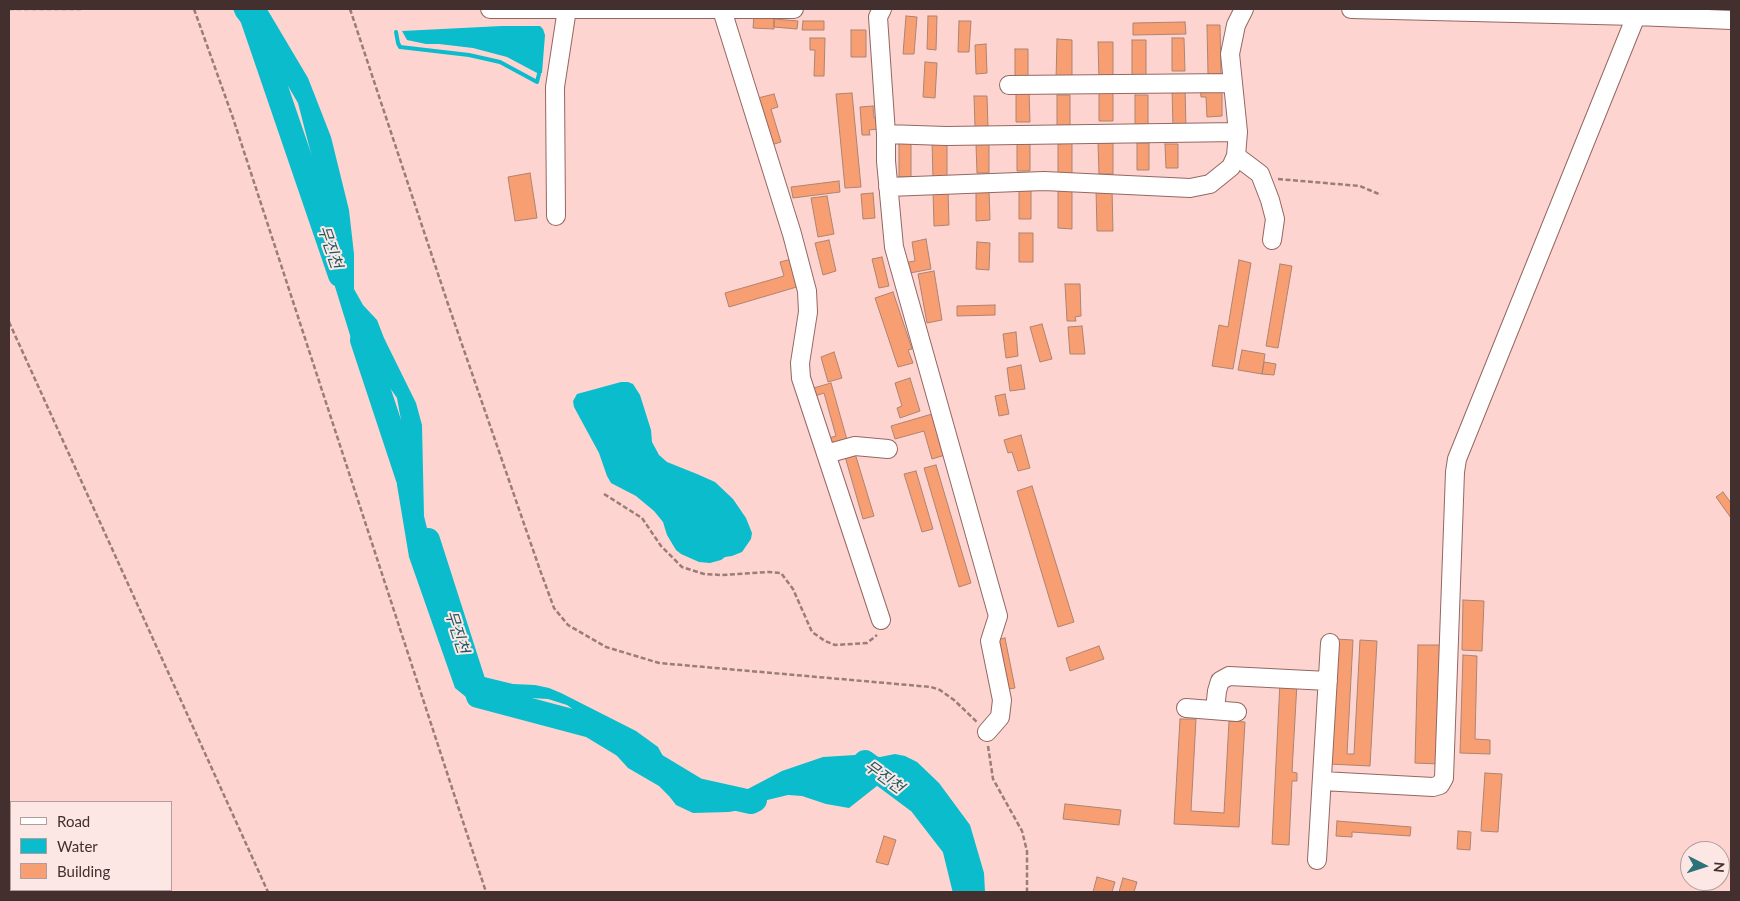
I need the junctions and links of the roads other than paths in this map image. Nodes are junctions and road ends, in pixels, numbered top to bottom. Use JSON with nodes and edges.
{"nodes":[{"id":1,"x":490,"y":9,"type":"edge"},
{"id":2,"x":567,"y":9,"type":"edge"},
{"id":3,"x":741,"y":9,"type":"edge"},
{"id":4,"x":794,"y":9,"type":"edge"},
{"id":5,"x":882,"y":9,"type":"edge"},
{"id":6,"x":1244,"y":9,"type":"edge"},
{"id":7,"x":1351,"y":9,"type":"edge"},
{"id":8,"x":722,"y":10,"type":"edge"},
{"id":9,"x":1636,"y":16,"type":"junction"},
{"id":10,"x":1731,"y":20,"type":"edge"},
{"id":11,"x":1232,"y":83,"type":"junction"},
{"id":12,"x":1009,"y":86,"type":"dead end"},
{"id":13,"x":1238,"y":132,"type":"junction"},
{"id":14,"x":886,"y":134,"type":"junction"},
{"id":15,"x":1236,"y":156,"type":"junction"},
{"id":16,"x":888,"y":187,"type":"junction"},
{"id":17,"x":556,"y":216,"type":"dead end"},
{"id":18,"x":1272,"y":240,"type":"dead end"},
{"id":19,"x":888,"y":449,"type":"dead end"},
{"id":20,"x":826,"y":454,"type":"junction"},
{"id":21,"x":881,"y":620,"type":"road end"},
{"id":22,"x":1330,"y":643,"type":"dead end"},
{"id":23,"x":1328,"y":681,"type":"junction"},
{"id":24,"x":1186,"y":708,"type":"dead end"},
{"id":25,"x":1215,"y":710,"type":"junction"},
{"id":26,"x":1237,"y":712,"type":"dead end"},
{"id":27,"x":987,"y":732,"type":"road end"},
{"id":28,"x":1322,"y":781,"type":"junction"},
{"id":29,"x":1317,"y":860,"type":"dead end"}],
"edges":[{"from":1,"to":2,"type":"street"},
{"from":2,"to":8,"type":"street"},
{"from":2,"to":17,"type":"street"},
{"from":3,"to":4,"type":"street"},
{"from":3,"to":8,"type":"street"},
{"from":5,"to":14,"type":"street"},
{"from":6,"to":11,"type":"street"},
{"from":7,"to":9,"type":"street"},
{"from":8,"to":20,"type":"street"},
{"from":9,"to":10,"type":"street"},
{"from":9,"to":28,"type":"street"},
{"from":11,"to":12,"type":"street"},
{"from":11,"to":13,"type":"street"},
{"from":13,"to":14,"type":"street"},
{"from":13,"to":15,"type":"street"},
{"from":14,"to":16,"type":"street"},
{"from":15,"to":16,"type":"street"},
{"from":15,"to":18,"type":"street"},
{"from":16,"to":27,"type":"street"},
{"from":19,"to":20,"type":"street"},
{"from":20,"to":21,"type":"street"},
{"from":22,"to":23,"type":"street"},
{"from":23,"to":25,"type":"street"},
{"from":23,"to":28,"type":"street"},
{"from":24,"to":25,"type":"street"},
{"from":25,"to":26,"type":"street"},
{"from":28,"to":29,"type":"street"}]}
